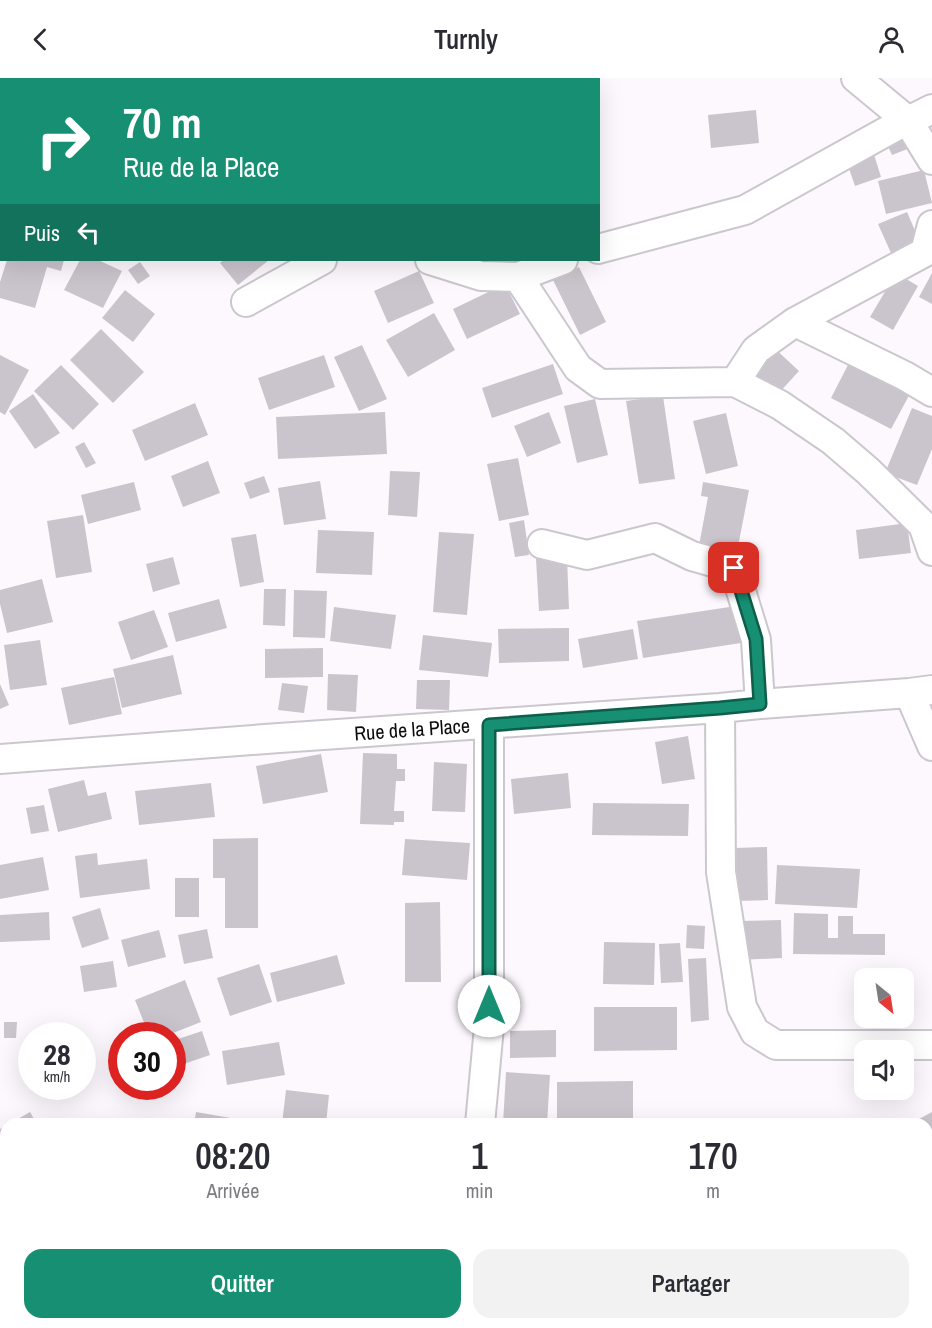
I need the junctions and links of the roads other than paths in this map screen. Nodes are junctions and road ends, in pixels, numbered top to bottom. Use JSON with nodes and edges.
{"nodes":[{"id":1,"x":856,"y":78,"type":"edge"},
{"id":2,"x":913,"y":118,"type":"edge"},
{"id":3,"x":932,"y":160,"type":"edge"},
{"id":4,"x":932,"y":225,"type":"edge"},
{"id":5,"x":600,"y":248,"type":"edge"},
{"id":6,"x":320,"y":261,"type":"edge"},
{"id":7,"x":433,"y":261,"type":"edge"},
{"id":8,"x":560,"y":261,"type":"edge"},
{"id":9,"x":518,"y":277,"type":"junction"},
{"id":10,"x":246,"y":302,"type":"dead end"},
{"id":11,"x":795,"y":322,"type":"junction"},
{"id":12,"x":735,"y":382,"type":"junction"},
{"id":13,"x":932,"y":392,"type":"edge"},
{"id":14,"x":928,"y":514,"type":"edge"},
{"id":15,"x":542,"y":544,"type":"dead end"},
{"id":16,"x":932,"y":551,"type":"edge"},
{"id":17,"x":926,"y":690,"type":"edge"},
{"id":18,"x":760,"y":704,"type":"junction"},
{"id":19,"x":720,"y":708,"type":"junction"},
{"id":20,"x":489,"y":725,"type":"junction"},
{"id":21,"x":932,"y":746,"type":"edge"},
{"id":22,"x":0,"y":759,"type":"edge"},
{"id":23,"x":932,"y":1045,"type":"edge"},
{"id":24,"x":481,"y":1118,"type":"edge"}],
"edges":[{"from":1,"to":2,"type":"street"},
{"from":2,"to":3,"type":"street"},
{"from":2,"to":5,"type":"street"},
{"from":4,"to":11,"type":"street"},
{"from":6,"to":10,"type":"street"},
{"from":7,"to":9,"type":"street"},
{"from":8,"to":9,"type":"street"},
{"from":9,"to":12,"type":"street"},
{"from":11,"to":12,"type":"street"},
{"from":11,"to":13,"type":"street"},
{"from":12,"to":14,"type":"street"},
{"from":14,"to":16,"type":"street"},
{"from":15,"to":18,"type":"street"},
{"from":17,"to":18,"type":"street","name":"Rue de la Place"},
{"from":17,"to":21,"type":"street"},
{"from":18,"to":19,"type":"street","name":"Rue de la Place"},
{"from":19,"to":20,"type":"street","name":"Rue de la Place"},
{"from":19,"to":23,"type":"street"},
{"from":20,"to":22,"type":"street","name":"Rue de la Place"},
{"from":20,"to":24,"type":"street"}]}
